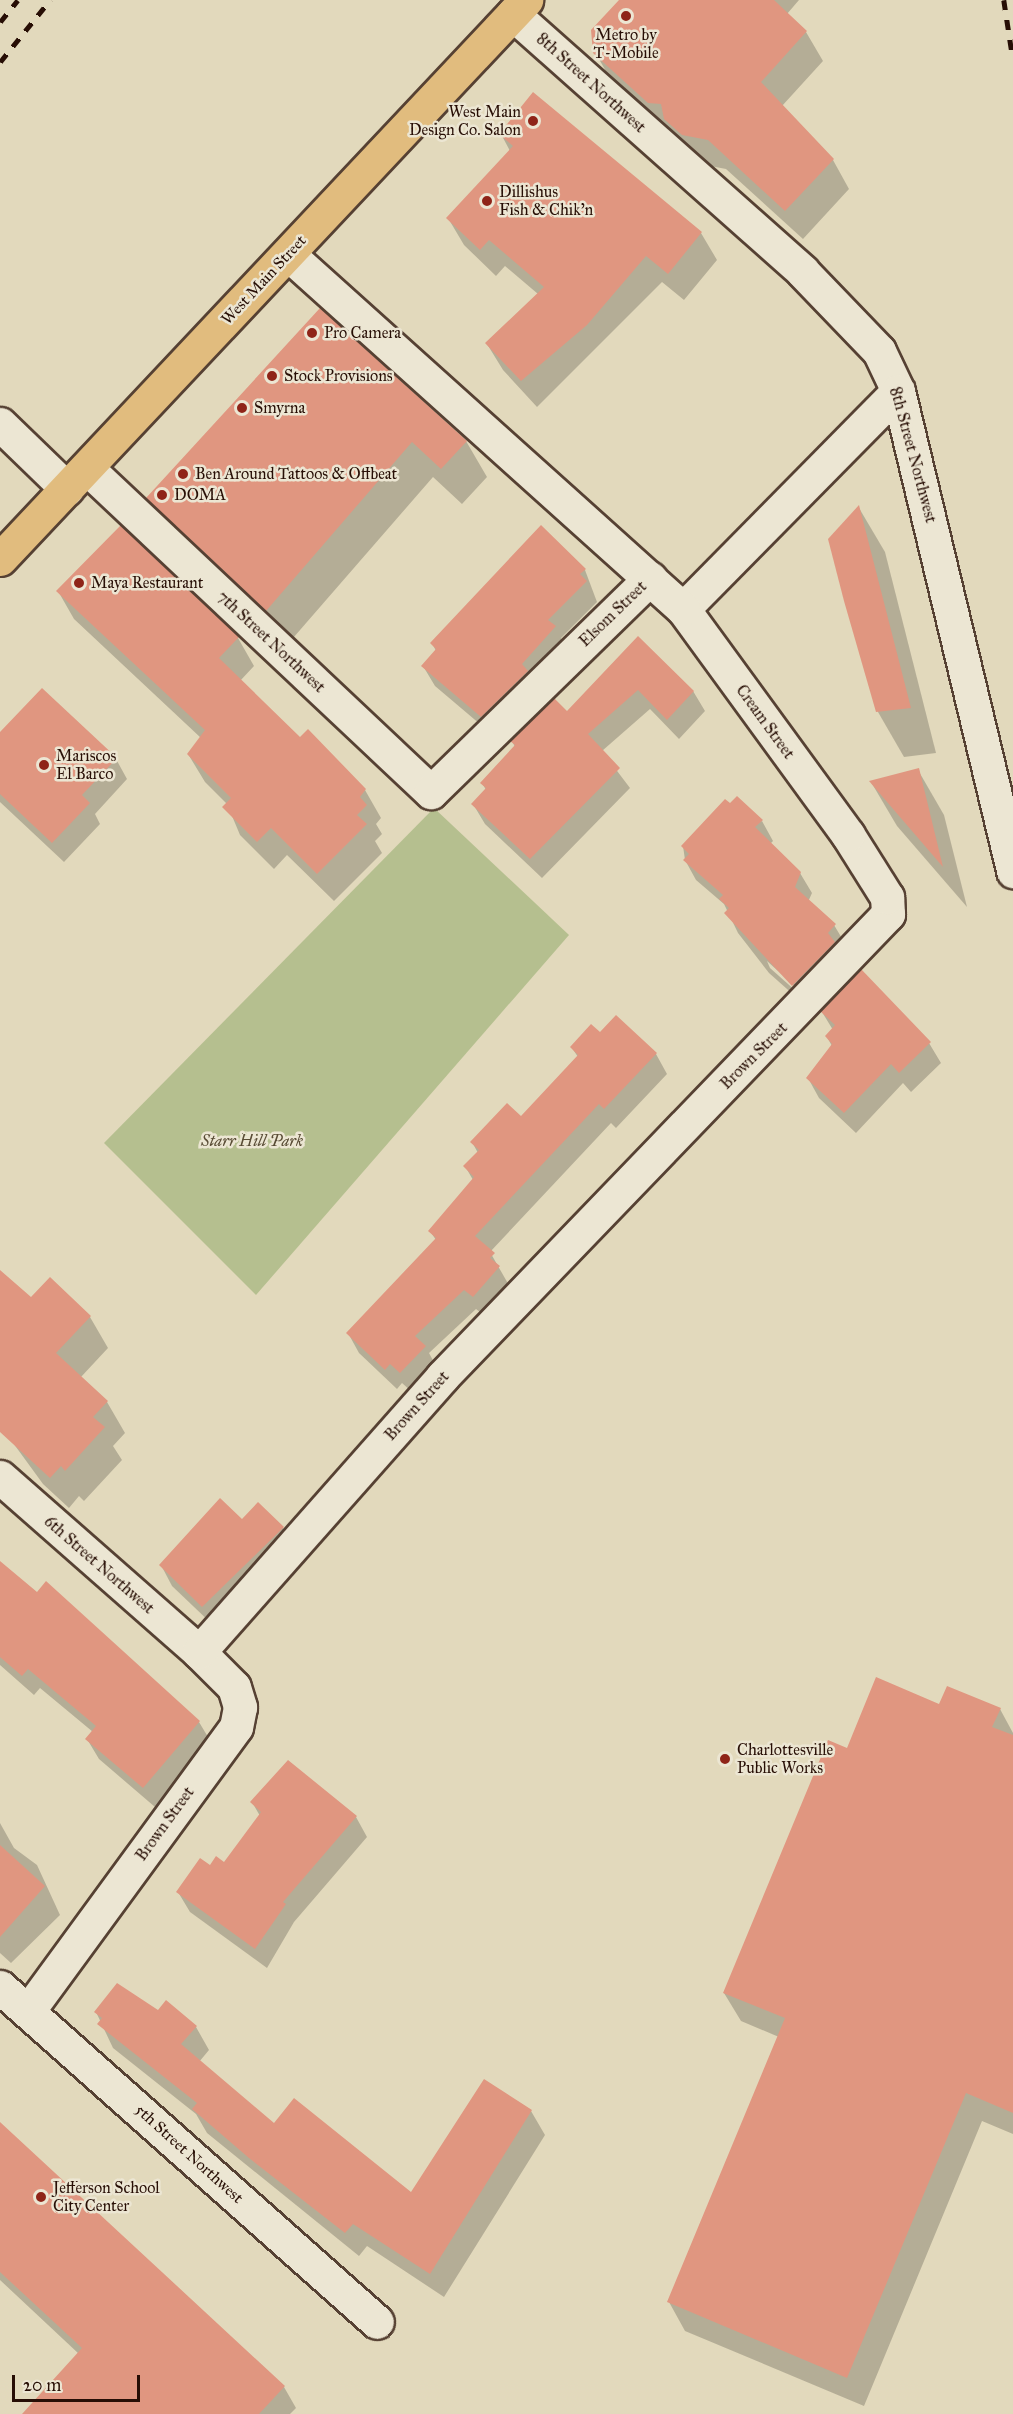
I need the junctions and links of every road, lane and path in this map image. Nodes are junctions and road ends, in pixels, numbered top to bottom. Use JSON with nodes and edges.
{"nodes":[{"id":1,"x":520,"y":7,"type":"edge"},
{"id":2,"x":288,"y":254,"type":"junction"},
{"id":3,"x":898,"y":391,"type":"junction"},
{"id":4,"x":0,"y":424,"type":"edge"},
{"id":5,"x":78,"y":479,"type":"junction"},
{"id":6,"x":0,"y":559,"type":"edge"},
{"id":7,"x":650,"y":578,"type":"junction"},
{"id":8,"x":683,"y":609,"type":"junction"},
{"id":9,"x":402,"y":765,"type":"joint"},
{"id":10,"x":848,"y":835,"type":"joint"},
{"id":11,"x":1013,"y":871,"type":"edge"},
{"id":12,"x":0,"y":1477,"type":"edge"},
{"id":13,"x":199,"y":1652,"type":"junction"},
{"id":14,"x":0,"y":1987,"type":"edge"},
{"id":15,"x":28,"y":2011,"type":"junction"},
{"id":16,"x":377,"y":2322,"type":"dead end"}],
"edges":[{"from":1,"to":2,"type":"main road","name":"West Main Street"},
{"from":1,"to":3,"type":"street","name":"8th Street Northwest"},
{"from":2,"to":5,"type":"main road","name":"West Main Street"},
{"from":2,"to":7,"type":"street"},
{"from":3,"to":8,"type":"street"},
{"from":3,"to":11,"type":"street","name":"8th Street Northwest"},
{"from":4,"to":5,"type":"street","name":"7th Street Northwest"},
{"from":5,"to":6,"type":"main road","name":"West Main Street"},
{"from":5,"to":9,"type":"street","name":"7th Street Northwest"},
{"from":7,"to":8,"type":"street","name":"Elsom Street"},
{"from":7,"to":9,"type":"street","name":"Elsom Street"},
{"from":8,"to":10,"type":"street","name":"Cream Street"},
{"from":10,"to":13,"type":"street","name":"Brown Street"},
{"from":12,"to":13,"type":"street","name":"6th Street Northwest"},
{"from":13,"to":15,"type":"street","name":"Brown Street"},
{"from":14,"to":15,"type":"street","name":"5th Street Northwest"},
{"from":15,"to":16,"type":"street","name":"5th Street Northwest"}]}
